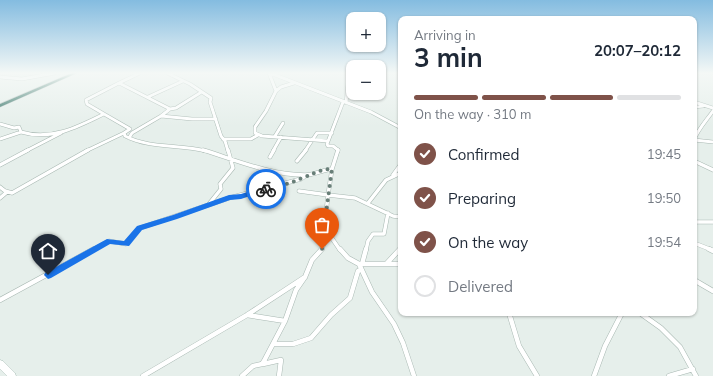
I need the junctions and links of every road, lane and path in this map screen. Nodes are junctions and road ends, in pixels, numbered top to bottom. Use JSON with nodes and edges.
{"nodes":[{"id":1,"x":26,"y":91,"type":"edge"},
{"id":2,"x":35,"y":91,"type":"edge"},
{"id":3,"x":103,"y":91,"type":"edge"},
{"id":4,"x":135,"y":91,"type":"edge"},
{"id":5,"x":161,"y":91,"type":"edge"},
{"id":6,"x":276,"y":91,"type":"edge"},
{"id":7,"x":314,"y":91,"type":"edge"},
{"id":8,"x":346,"y":91,"type":"edge"},
{"id":9,"x":200,"y":92,"type":"joint"},
{"id":10,"x":148,"y":97,"type":"junction"},
{"id":11,"x":0,"y":102,"type":"edge"},
{"id":12,"x":344,"y":102,"type":"junction"},
{"id":13,"x":697,"y":103,"type":"edge"},
{"id":14,"x":0,"y":106,"type":"edge"},
{"id":15,"x":704,"y":106,"type":"junction"},
{"id":16,"x":697,"y":107,"type":"edge"},
{"id":17,"x":170,"y":109,"type":"junction"},
{"id":18,"x":713,"y":110,"type":"edge"},
{"id":19,"x":104,"y":114,"type":"junction"},
{"id":20,"x":160,"y":116,"type":"junction"},
{"id":21,"x":216,"y":119,"type":"junction"},
{"id":22,"x":282,"y":122,"type":"dead end"},
{"id":23,"x":0,"y":124,"type":"edge"},
{"id":24,"x":398,"y":126,"type":"edge"},
{"id":25,"x":21,"y":132,"type":"junction"},
{"id":26,"x":64,"y":132,"type":"junction"},
{"id":27,"x":697,"y":132,"type":"edge"},
{"id":28,"x":124,"y":133,"type":"junction"},
{"id":29,"x":332,"y":133,"type":"junction"},
{"id":30,"x":258,"y":135,"type":"junction"},
{"id":31,"x":275,"y":136,"type":"junction"},
{"id":32,"x":281,"y":137,"type":"junction"},
{"id":33,"x":129,"y":138,"type":"junction"},
{"id":34,"x":0,"y":139,"type":"edge"},
{"id":35,"x":223,"y":139,"type":"junction"},
{"id":36,"x":314,"y":140,"type":"junction"},
{"id":37,"x":697,"y":140,"type":"edge"},
{"id":38,"x":328,"y":141,"type":"junction"},
{"id":39,"x":713,"y":142,"type":"edge"},
{"id":40,"x":270,"y":157,"type":"dead end"},
{"id":41,"x":230,"y":158,"type":"junction"},
{"id":42,"x":297,"y":160,"type":"dead end"},
{"id":43,"x":697,"y":162,"type":"edge"},
{"id":44,"x":0,"y":165,"type":"edge"},
{"id":45,"x":398,"y":168,"type":"edge"},
{"id":46,"x":332,"y":169,"type":"junction"},
{"id":47,"x":713,"y":170,"type":"edge"},
{"id":48,"x":398,"y":174,"type":"edge"},
{"id":49,"x":307,"y":175,"type":"junction"},
{"id":50,"x":393,"y":175,"type":"junction"},
{"id":51,"x":0,"y":187,"type":"edge"},
{"id":52,"x":299,"y":191,"type":"dead end"},
{"id":53,"x":7,"y":192,"type":"junction"},
{"id":54,"x":328,"y":195,"type":"junction"},
{"id":55,"x":0,"y":198,"type":"edge"},
{"id":56,"x":368,"y":203,"type":"junction"},
{"id":57,"x":209,"y":204,"type":"junction"},
{"id":58,"x":388,"y":213,"type":"junction"},
{"id":59,"x":398,"y":216,"type":"edge"},
{"id":60,"x":697,"y":222,"type":"edge"},
{"id":61,"x":713,"y":222,"type":"edge"},
{"id":62,"x":329,"y":234,"type":"junction"},
{"id":63,"x":697,"y":243,"type":"edge"},
{"id":64,"x":398,"y":251,"type":"edge"},
{"id":65,"x":713,"y":251,"type":"edge"},
{"id":66,"x":387,"y":263,"type":"junction"},
{"id":67,"x":398,"y":264,"type":"edge"},
{"id":68,"x":361,"y":266,"type":"junction"},
{"id":69,"x":305,"y":277,"type":"junction"},
{"id":70,"x":697,"y":282,"type":"edge"},
{"id":71,"x":713,"y":291,"type":"edge"},
{"id":72,"x":0,"y":300,"type":"edge"},
{"id":73,"x":247,"y":315,"type":"junction"},
{"id":74,"x":510,"y":316,"type":"edge"},
{"id":75,"x":620,"y":316,"type":"edge"},
{"id":76,"x":644,"y":316,"type":"edge"},
{"id":77,"x":285,"y":321,"type":"junction"},
{"id":78,"x":273,"y":344,"type":"junction"},
{"id":79,"x":0,"y":364,"type":"edge"},
{"id":80,"x":262,"y":364,"type":"junction"},
{"id":81,"x":693,"y":369,"type":"junction"},
{"id":82,"x":12,"y":376,"type":"edge"},
{"id":83,"x":143,"y":376,"type":"edge"},
{"id":84,"x":242,"y":376,"type":"edge"},
{"id":85,"x":279,"y":376,"type":"edge"},
{"id":86,"x":414,"y":376,"type":"edge"},
{"id":87,"x":537,"y":376,"type":"edge"},
{"id":88,"x":594,"y":376,"type":"edge"},
{"id":89,"x":670,"y":376,"type":"edge"},
{"id":90,"x":696,"y":376,"type":"edge"}],
"edges":[{"from":1,"to":11,"type":"highway"},
{"from":2,"to":14,"type":"highway"},
{"from":3,"to":19,"type":"street"},
{"from":4,"to":10,"type":"street"},
{"from":5,"to":10,"type":"street"},
{"from":6,"to":30,"type":"street"},
{"from":7,"to":12,"type":"street"},
{"from":8,"to":12,"type":"street"},
{"from":9,"to":17,"type":"street"},
{"from":9,"to":21,"type":"street"},
{"from":10,"to":17,"type":"street"},
{"from":12,"to":24,"type":"street"},
{"from":12,"to":29,"type":"street"},
{"from":13,"to":15,"type":"street"},
{"from":15,"to":16,"type":"street"},
{"from":15,"to":18,"type":"street"},
{"from":17,"to":20,"type":"street"},
{"from":18,"to":27,"type":"street"},
{"from":19,"to":26,"type":"street"},
{"from":19,"to":28,"type":"street"},
{"from":20,"to":21,"type":"street"},
{"from":20,"to":33,"type":"street"},
{"from":21,"to":35,"type":"street"},
{"from":22,"to":31,"type":"street"},
{"from":23,"to":25,"type":"street"},
{"from":25,"to":26,"type":"street"},
{"from":25,"to":34,"type":"street"},
{"from":26,"to":44,"type":"street"},
{"from":28,"to":33,"type":"street"},
{"from":28,"to":53,"type":"street"},
{"from":29,"to":36,"type":"street"},
{"from":29,"to":38,"type":"street"},
{"from":30,"to":31,"type":"street"},
{"from":30,"to":35,"type":"street"},
{"from":31,"to":32,"type":"street"},
{"from":32,"to":36,"type":"street"},
{"from":32,"to":40,"type":"street"},
{"from":33,"to":41,"type":"street"},
{"from":35,"to":41,"type":"street"},
{"from":36,"to":38,"type":"street"},
{"from":36,"to":42,"type":"street"},
{"from":37,"to":39,"type":"street"},
{"from":38,"to":46,"type":"street"},
{"from":41,"to":49,"type":"street"},
{"from":41,"to":57,"type":"street"},
{"from":43,"to":47,"type":"street"},
{"from":45,"to":50,"type":"street"},
{"from":46,"to":49,"type":"street"},
{"from":46,"to":54,"type":"street"},
{"from":48,"to":50,"type":"street"},
{"from":49,"to":57,"type":"street"},
{"from":50,"to":56,"type":"street"},
{"from":51,"to":53,"type":"street"},
{"from":52,"to":54,"type":"street"},
{"from":53,"to":55,"type":"street"},
{"from":54,"to":56,"type":"street"},
{"from":54,"to":62,"type":"street"},
{"from":56,"to":58,"type":"street"},
{"from":57,"to":72,"type":"street"},
{"from":58,"to":59,"type":"street"},
{"from":58,"to":68,"type":"street"},
{"from":60,"to":61,"type":"street"},
{"from":62,"to":68,"type":"street"},
{"from":62,"to":69,"type":"street"},
{"from":63,"to":65,"type":"street"},
{"from":64,"to":66,"type":"street"},
{"from":66,"to":67,"type":"street"},
{"from":66,"to":68,"type":"street"},
{"from":68,"to":78,"type":"street"},
{"from":68,"to":86,"type":"street"},
{"from":69,"to":73,"type":"street"},
{"from":69,"to":77,"type":"street"},
{"from":70,"to":71,"type":"street"},
{"from":73,"to":77,"type":"street"},
{"from":73,"to":83,"type":"street"},
{"from":74,"to":87,"type":"street"},
{"from":75,"to":88,"type":"street"},
{"from":76,"to":81,"type":"street"},
{"from":77,"to":78,"type":"street"},
{"from":78,"to":80,"type":"street"},
{"from":79,"to":82,"type":"main road"},
{"from":80,"to":84,"type":"street"},
{"from":80,"to":85,"type":"street"},
{"from":81,"to":89,"type":"street"},
{"from":81,"to":90,"type":"street"}]}
